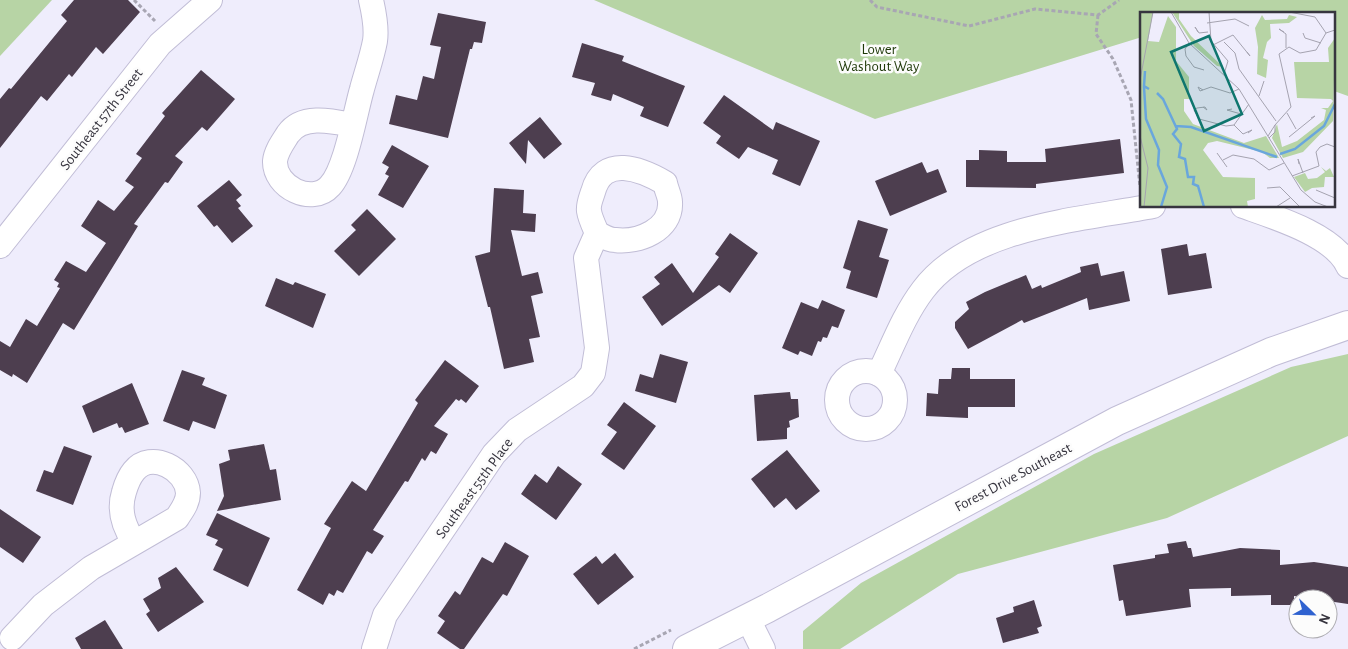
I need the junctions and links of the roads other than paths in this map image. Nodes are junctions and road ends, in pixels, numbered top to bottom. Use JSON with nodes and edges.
{"nodes":[{"id":1,"x":210,"y":0,"type":"edge"},
{"id":2,"x":371,"y":0,"type":"edge"},
{"id":3,"x":352,"y":125,"type":"dead end"},
{"id":4,"x":1140,"y":200,"type":"edge"},
{"id":5,"x":1249,"y":208,"type":"edge"},
{"id":6,"x":597,"y":233,"type":"dead end"},
{"id":7,"x":0,"y":246,"type":"edge"},
{"id":8,"x":1348,"y":266,"type":"edge"},
{"id":9,"x":1348,"y":325,"type":"edge"},
{"id":10,"x":879,"y":374,"type":"dead end"},
{"id":11,"x":134,"y":542,"type":"dead end"},
{"id":12,"x":748,"y":619,"type":"junction"},
{"id":13,"x":12,"y":638,"type":"edge"},
{"id":14,"x":697,"y":647,"type":"edge"},
{"id":15,"x":374,"y":649,"type":"edge"},
{"id":16,"x":763,"y":649,"type":"edge"}],
"edges":[{"from":1,"to":7,"type":"street","name":"Southeast 57th Street"},
{"from":2,"to":3,"type":"street"},
{"from":4,"to":10,"type":"street"},
{"from":5,"to":8,"type":"street"},
{"from":6,"to":15,"type":"street","name":"Southeast 55th Place"},
{"from":9,"to":12,"type":"main road","name":"Forest Drive Southeast"},
{"from":11,"to":13,"type":"street"},
{"from":12,"to":14,"type":"main road","name":"Forest Drive Southeast"},
{"from":12,"to":16,"type":"street"}]}
